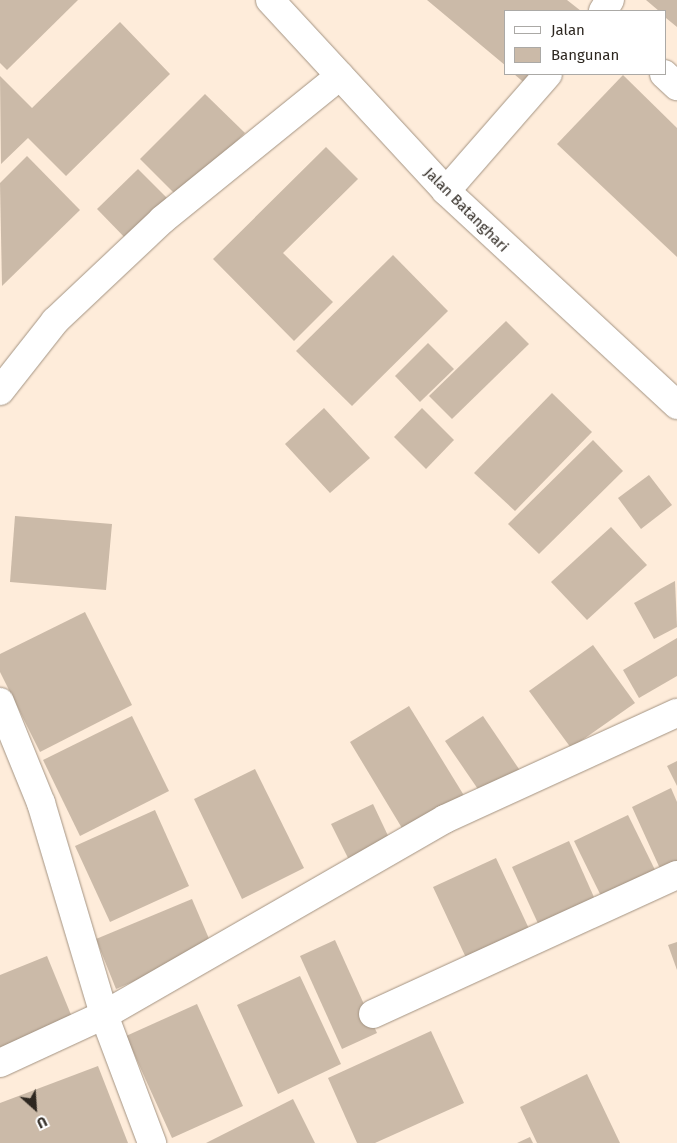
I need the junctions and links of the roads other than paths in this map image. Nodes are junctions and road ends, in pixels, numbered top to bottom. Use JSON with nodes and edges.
{"nodes":[{"id":1,"x":270,"y":0,"type":"edge"},
{"id":2,"x":547,"y":75,"type":"edge"},
{"id":3,"x":665,"y":75,"type":"edge"},
{"id":4,"x":340,"y":76,"type":"junction"},
{"id":5,"x":677,"y":86,"type":"edge"},
{"id":6,"x":446,"y":192,"type":"junction"},
{"id":7,"x":0,"y":391,"type":"edge"},
{"id":8,"x":677,"y":405,"type":"edge"},
{"id":9,"x":0,"y":702,"type":"edge"},
{"id":10,"x":677,"y":713,"type":"edge"},
{"id":11,"x":677,"y":875,"type":"edge"},
{"id":12,"x":373,"y":1014,"type":"dead end"},
{"id":13,"x":104,"y":1015,"type":"junction"},
{"id":14,"x":0,"y":1063,"type":"edge"},
{"id":15,"x":152,"y":1143,"type":"edge"}],
"edges":[{"from":1,"to":4,"type":"street","name":"Jalan Batanghari"},
{"from":2,"to":6,"type":"street"},
{"from":3,"to":5,"type":"street"},
{"from":4,"to":6,"type":"street","name":"Jalan Batanghari"},
{"from":4,"to":7,"type":"street"},
{"from":6,"to":8,"type":"street","name":"Jalan Batanghari"},
{"from":9,"to":13,"type":"street"},
{"from":10,"to":13,"type":"street"},
{"from":11,"to":12,"type":"street"},
{"from":13,"to":14,"type":"street"},
{"from":13,"to":15,"type":"street"}]}
